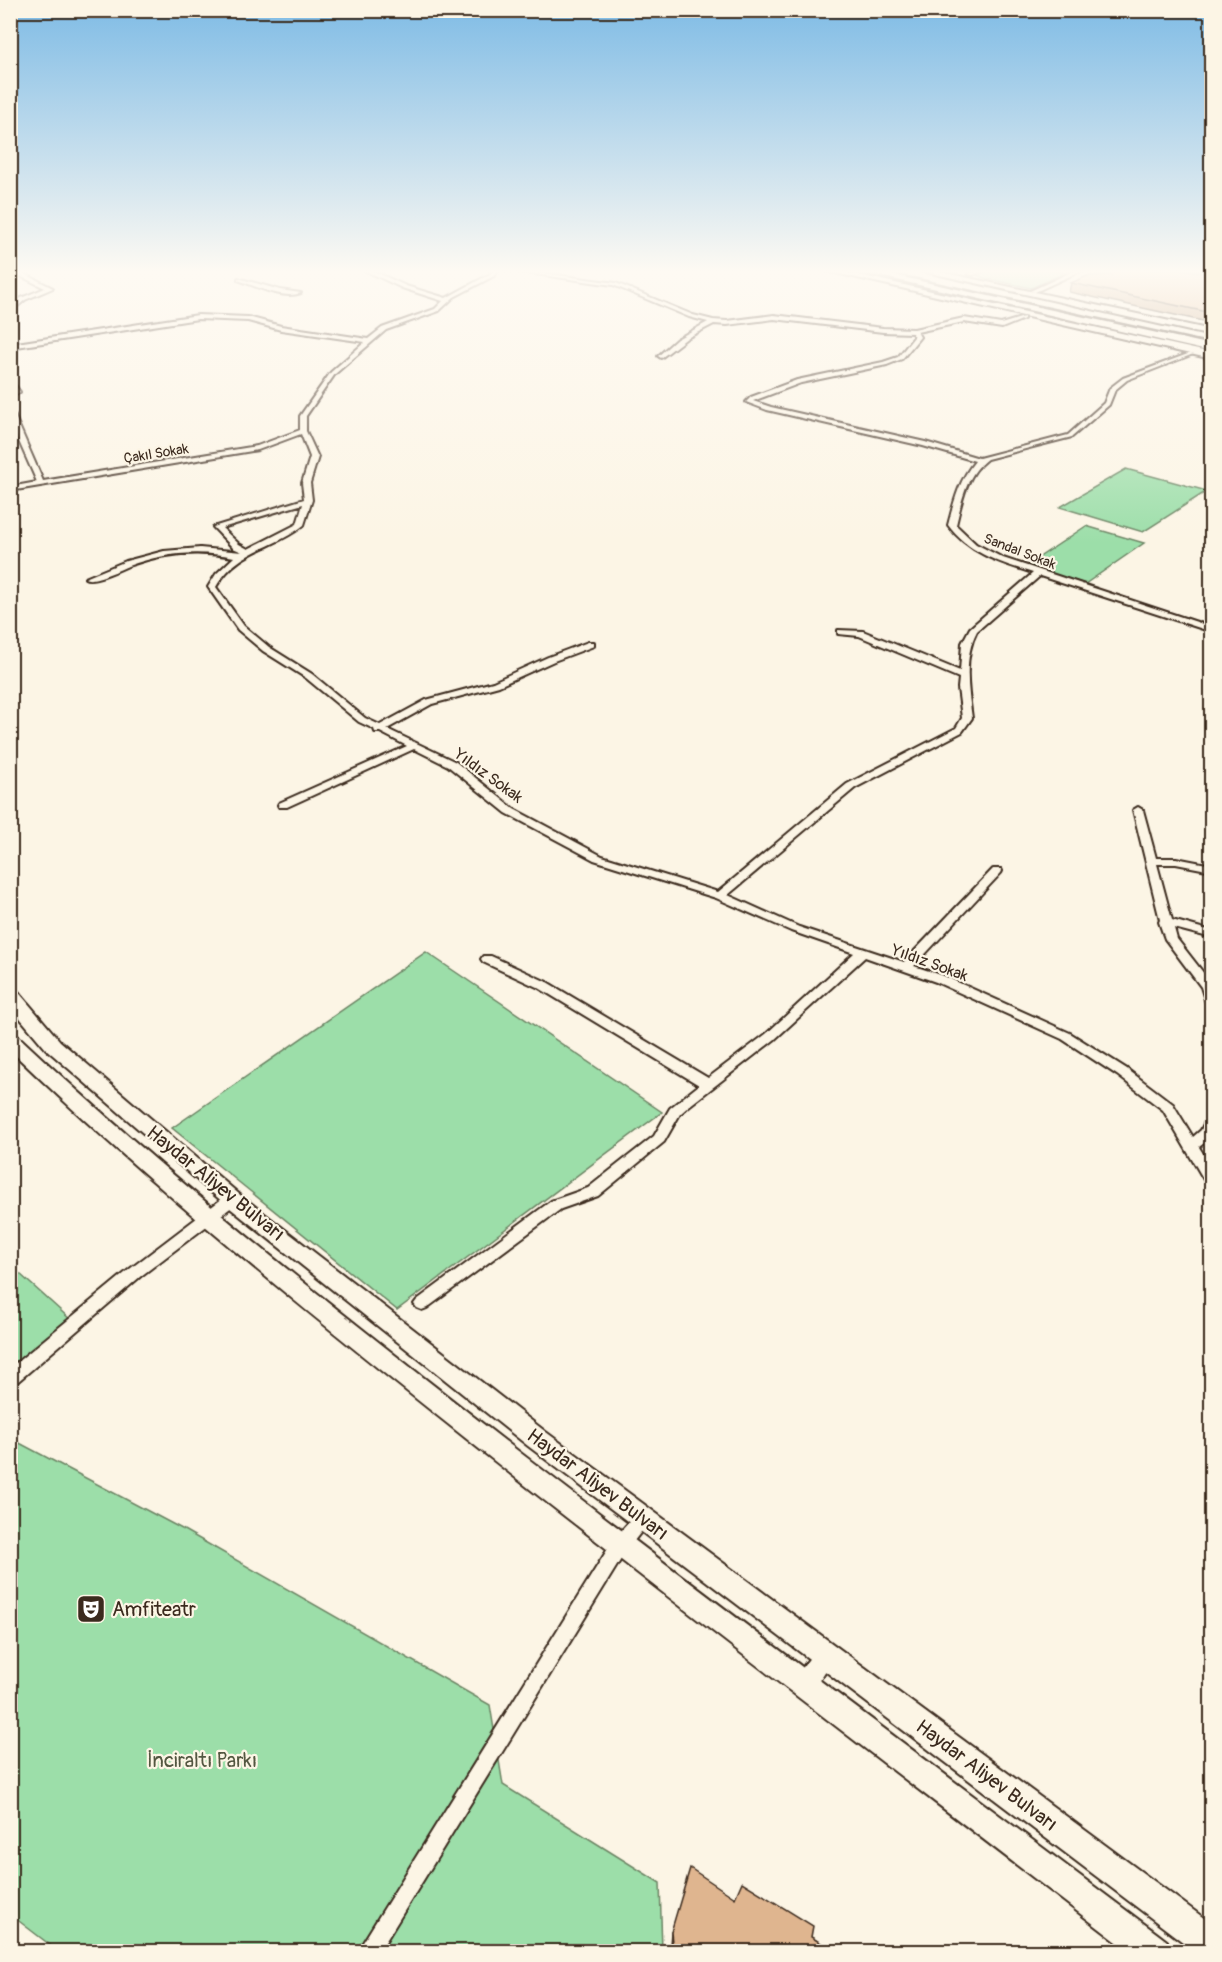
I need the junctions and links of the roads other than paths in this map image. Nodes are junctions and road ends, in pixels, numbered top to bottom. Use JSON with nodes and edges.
{"nodes":[{"id":1,"x":347,"y":361,"type":"edge"},
{"id":2,"x":894,"y":361,"type":"edge"},
{"id":3,"x":1173,"y":361,"type":"edge"},
{"id":4,"x":10,"y":380,"type":"edge"},
{"id":5,"x":10,"y":396,"type":"edge"},
{"id":6,"x":10,"y":412,"type":"edge"},
{"id":7,"x":303,"y":431,"type":"junction"},
{"id":8,"x":979,"y":460,"type":"junction"},
{"id":9,"x":41,"y":484,"type":"junction"},
{"id":10,"x":10,"y":489,"type":"edge"},
{"id":11,"x":308,"y":500,"type":"junction"},
{"id":12,"x":246,"y":554,"type":"junction"},
{"id":13,"x":1037,"y":574,"type":"junction"},
{"id":14,"x":89,"y":578,"type":"dead end"},
{"id":15,"x":1212,"y":630,"type":"edge"},
{"id":16,"x":841,"y":632,"type":"dead end"},
{"id":17,"x":591,"y":644,"type":"dead end"},
{"id":18,"x":965,"y":677,"type":"junction"},
{"id":19,"x":378,"y":730,"type":"junction"},
{"id":20,"x":416,"y":745,"type":"junction"},
{"id":21,"x":283,"y":805,"type":"dead end"},
{"id":22,"x":1138,"y":810,"type":"dead end"},
{"id":23,"x":1151,"y":861,"type":"junction"},
{"id":24,"x":1212,"y":868,"type":"edge"},
{"id":25,"x":998,"y":872,"type":"dead end"},
{"id":26,"x":720,"y":896,"type":"junction"},
{"id":27,"x":1165,"y":922,"type":"junction"},
{"id":28,"x":1212,"y":935,"type":"edge"},
{"id":29,"x":862,"y":953,"type":"junction"},
{"id":30,"x":487,"y":959,"type":"dead end"},
{"id":31,"x":906,"y":967,"type":"junction"},
{"id":32,"x":1209,"y":985,"type":"edge"},
{"id":33,"x":10,"y":993,"type":"edge"},
{"id":34,"x":1212,"y":1002,"type":"edge"},
{"id":35,"x":10,"y":1039,"type":"edge"},
{"id":36,"x":708,"y":1084,"type":"junction"},
{"id":37,"x":1212,"y":1121,"type":"edge"},
{"id":38,"x":1191,"y":1146,"type":"junction"},
{"id":39,"x":1212,"y":1181,"type":"edge"},
{"id":40,"x":232,"y":1199,"type":"junction"},
{"id":41,"x":208,"y":1217,"type":"junction"},
{"id":42,"x":422,"y":1304,"type":"dead end"},
{"id":43,"x":10,"y":1378,"type":"edge"},
{"id":44,"x":643,"y":1518,"type":"junction"},
{"id":45,"x":620,"y":1545,"type":"junction"},
{"id":46,"x":825,"y":1654,"type":"junction"},
{"id":47,"x":803,"y":1685,"type":"junction"},
{"id":48,"x":1212,"y":1944,"type":"edge"},
{"id":49,"x":367,"y":1952,"type":"edge"},
{"id":50,"x":1156,"y":1952,"type":"edge"}],
"edges":[{"from":1,"to":7,"type":"street"},
{"from":2,"to":8,"type":"street"},
{"from":3,"to":8,"type":"street"},
{"from":4,"to":5,"type":"street"},
{"from":6,"to":9,"type":"street"},
{"from":7,"to":9,"type":"street","name":"Çakıl Sokak"},
{"from":7,"to":11,"type":"street","name":"Yıldız Sokak"},
{"from":8,"to":13,"type":"street","name":"Sandal Sokak"},
{"from":9,"to":10,"type":"street","name":"Çakıl Sokak"},
{"from":11,"to":12,"type":"street","name":"Yıldız Sokak"},
{"from":11,"to":12,"type":"street"},
{"from":12,"to":14,"type":"street"},
{"from":12,"to":19,"type":"street","name":"Yıldız Sokak"},
{"from":13,"to":15,"type":"street","name":"Sandal Sokak"},
{"from":13,"to":18,"type":"street"},
{"from":16,"to":18,"type":"street"},
{"from":17,"to":19,"type":"street"},
{"from":18,"to":26,"type":"street"},
{"from":19,"to":20,"type":"street","name":"Yıldız Sokak"},
{"from":20,"to":21,"type":"street"},
{"from":20,"to":26,"type":"street","name":"Yıldız Sokak"},
{"from":22,"to":23,"type":"street"},
{"from":23,"to":24,"type":"street"},
{"from":23,"to":27,"type":"street"},
{"from":25,"to":31,"type":"street"},
{"from":26,"to":29,"type":"street","name":"Yıldız Sokak"},
{"from":27,"to":28,"type":"street"},
{"from":27,"to":32,"type":"street"},
{"from":29,"to":31,"type":"street","name":"Yıldız Sokak"},
{"from":29,"to":36,"type":"street"},
{"from":30,"to":36,"type":"street"},
{"from":31,"to":38,"type":"street","name":"Yıldız Sokak"},
{"from":32,"to":34,"type":"street"},
{"from":33,"to":40,"type":"main road","name":"Haydar Aliyev Bulvarı"},
{"from":35,"to":41,"type":"main road","name":"Haydar Aliyev Bulvarı"},
{"from":36,"to":42,"type":"street"},
{"from":37,"to":38,"type":"street"},
{"from":38,"to":39,"type":"street","name":"Yıldız Sokak"},
{"from":40,"to":41,"type":"street"},
{"from":40,"to":44,"type":"main road","name":"Haydar Aliyev Bulvarı"},
{"from":41,"to":43,"type":"street"},
{"from":41,"to":45,"type":"main road","name":"Haydar Aliyev Bulvarı"},
{"from":44,"to":45,"type":"street"},
{"from":44,"to":46,"type":"main road","name":"Haydar Aliyev Bulvarı"},
{"from":45,"to":47,"type":"main road","name":"Haydar Aliyev Bulvarı"},
{"from":45,"to":49,"type":"street"},
{"from":46,"to":47,"type":"street"},
{"from":46,"to":48,"type":"main road","name":"Haydar Aliyev Bulvarı"},
{"from":47,"to":50,"type":"main road","name":"Haydar Aliyev Bulvarı"}]}
